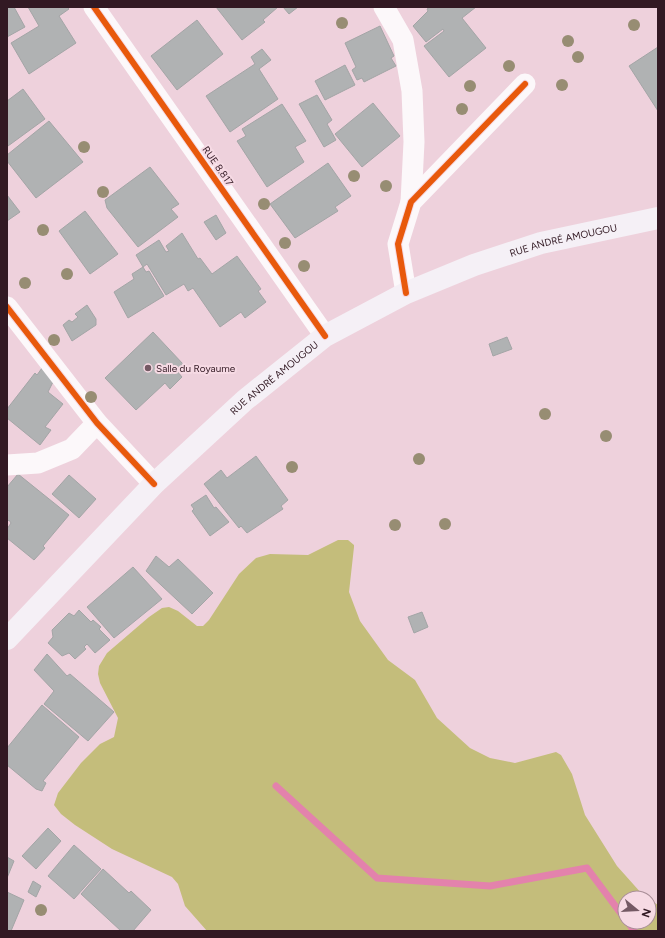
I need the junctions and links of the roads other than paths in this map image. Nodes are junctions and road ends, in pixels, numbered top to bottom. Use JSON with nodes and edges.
{"nodes":[{"id":1,"x":94,"y":7,"type":"edge"},
{"id":2,"x":384,"y":7,"type":"edge"},
{"id":3,"x":525,"y":84,"type":"dead end"},
{"id":4,"x":411,"y":202,"type":"junction"},
{"id":5,"x":658,"y":218,"type":"edge"},
{"id":6,"x":406,"y":293,"type":"junction"},
{"id":7,"x":7,"y":307,"type":"edge"},
{"id":8,"x":325,"y":336,"type":"junction"},
{"id":9,"x":97,"y":423,"type":"junction"},
{"id":10,"x":7,"y":465,"type":"edge"},
{"id":11,"x":154,"y":484,"type":"junction"},
{"id":12,"x":7,"y":639,"type":"edge"}],
"edges":[{"from":1,"to":8,"type":"street","name":"RUE 8.817"},
{"from":2,"to":4,"type":"street"},
{"from":3,"to":4,"type":"street"},
{"from":4,"to":6,"type":"street"},
{"from":5,"to":6,"type":"main road","name":"RUE ANDRÉ AMOUGOU"},
{"from":6,"to":8,"type":"main road","name":"RUE ANDRÉ AMOUGOU"},
{"from":7,"to":9,"type":"street"},
{"from":8,"to":11,"type":"main road","name":"RUE ANDRÉ AMOUGOU"},
{"from":9,"to":10,"type":"street"},
{"from":9,"to":11,"type":"street"},
{"from":11,"to":12,"type":"main road","name":"RUE ANDRÉ AMOUGOU"}]}
